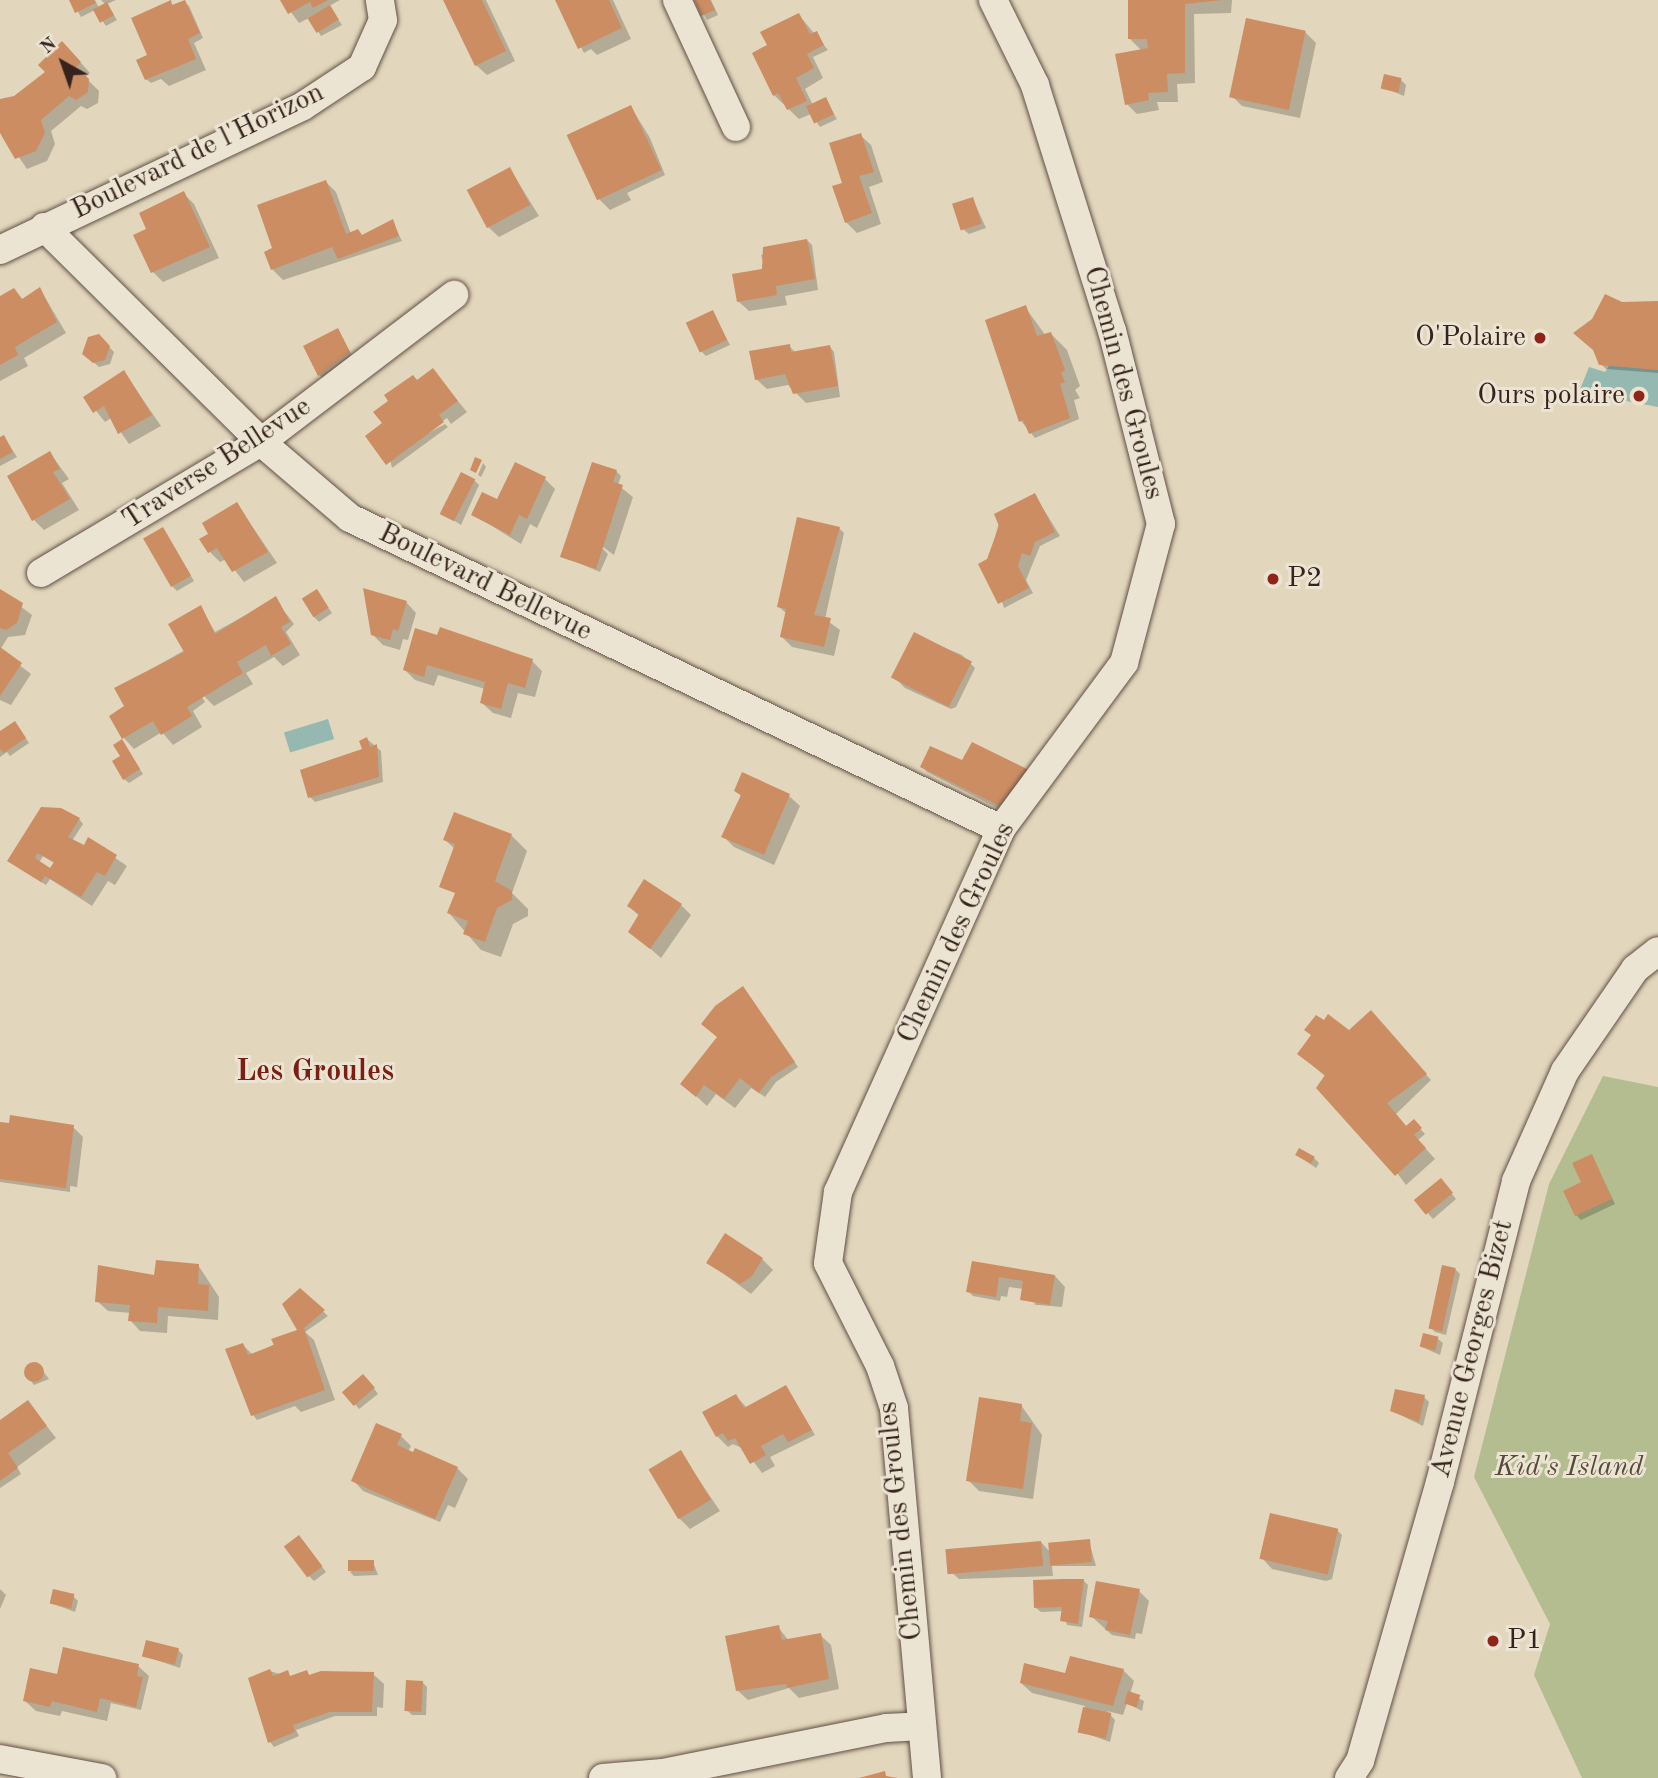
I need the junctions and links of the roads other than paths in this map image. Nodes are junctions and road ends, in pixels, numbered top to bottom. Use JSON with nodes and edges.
{"nodes":[{"id":1,"x":380,"y":0,"type":"edge"},
{"id":2,"x":677,"y":0,"type":"edge"},
{"id":3,"x":993,"y":0,"type":"edge"},
{"id":4,"x":736,"y":127,"type":"dead end"},
{"id":5,"x":44,"y":227,"type":"junction"},
{"id":6,"x":0,"y":250,"type":"edge"},
{"id":7,"x":454,"y":295,"type":"dead end"},
{"id":8,"x":261,"y":442,"type":"junction"},
{"id":9,"x":41,"y":573,"type":"dead end"},
{"id":10,"x":1001,"y":829,"type":"junction"},
{"id":11,"x":1658,"y":951,"type":"edge"},
{"id":12,"x":922,"y":1726,"type":"junction"},
{"id":13,"x":0,"y":1759,"type":"edge"},
{"id":14,"x":102,"y":1778,"type":"edge"},
{"id":15,"x":603,"y":1778,"type":"edge"},
{"id":16,"x":928,"y":1778,"type":"edge"},
{"id":17,"x":1349,"y":1778,"type":"edge"}],
"edges":[{"from":1,"to":5,"type":"street","name":"Boulevard de l'Horizon"},
{"from":2,"to":4,"type":"street"},
{"from":3,"to":10,"type":"street","name":"Chemin des Groules"},
{"from":5,"to":6,"type":"street","name":"Boulevard de l'Horizon"},
{"from":5,"to":8,"type":"street","name":"Boulevard Bellevue"},
{"from":7,"to":8,"type":"street","name":"Traverse Bellevue"},
{"from":8,"to":9,"type":"street","name":"Traverse Bellevue"},
{"from":8,"to":10,"type":"street","name":"Boulevard Bellevue"},
{"from":10,"to":12,"type":"street","name":"Chemin des Groules"},
{"from":11,"to":17,"type":"street","name":"Avenue Georges Bizet"},
{"from":12,"to":15,"type":"street"},
{"from":12,"to":16,"type":"street","name":"Chemin des Groules"},
{"from":13,"to":14,"type":"street"}]}
